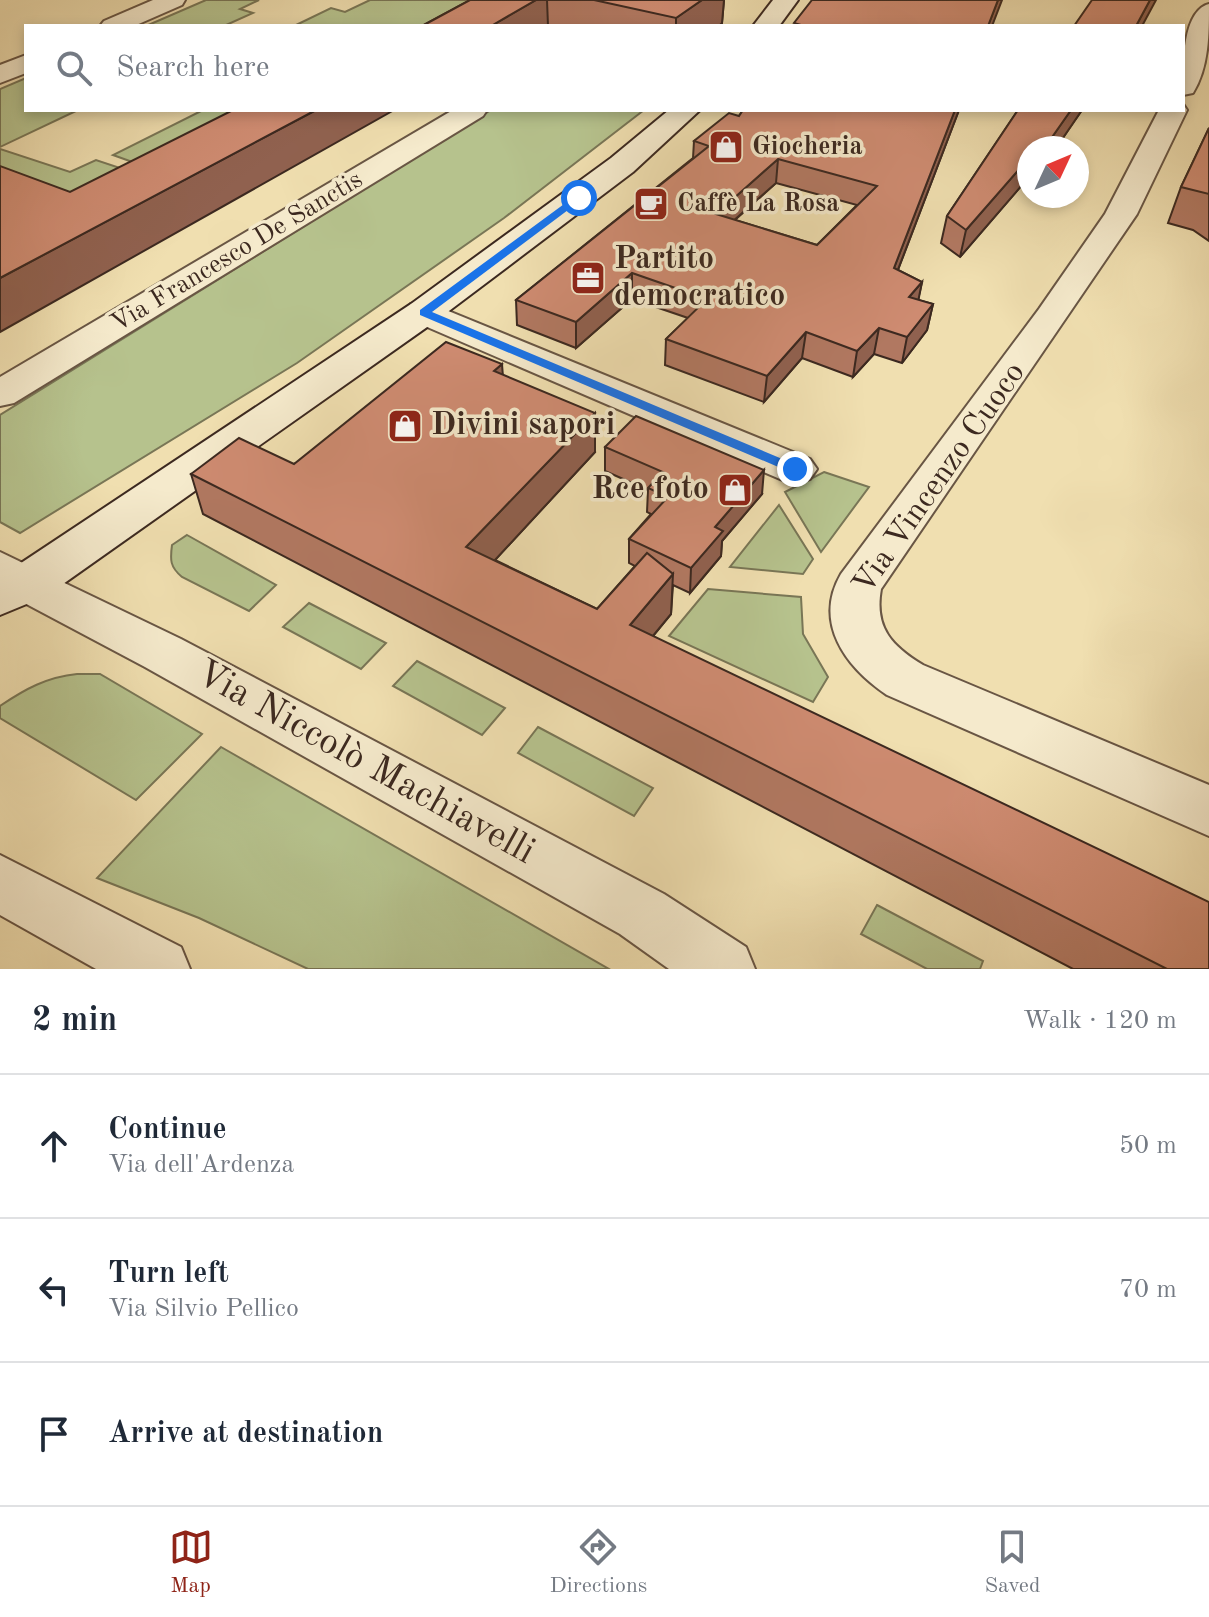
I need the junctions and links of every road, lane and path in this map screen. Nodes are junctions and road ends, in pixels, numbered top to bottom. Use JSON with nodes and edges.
{"nodes":[{"id":1,"x":173,"y":0,"type":"edge"},
{"id":2,"x":786,"y":0,"type":"edge"},
{"id":3,"x":1209,"y":11,"type":"edge"},
{"id":4,"x":118,"y":24,"type":"edge"},
{"id":5,"x":768,"y":24,"type":"edge"},
{"id":6,"x":24,"y":64,"type":"edge"},
{"id":7,"x":0,"y":75,"type":"edge"},
{"id":8,"x":1185,"y":81,"type":"edge"},
{"id":9,"x":470,"y":112,"type":"edge"},
{"id":10,"x":684,"y":112,"type":"edge"},
{"id":11,"x":1172,"y":112,"type":"edge"},
{"id":12,"x":424,"y":312,"type":"junction"},
{"id":13,"x":0,"y":394,"type":"edge"},
{"id":14,"x":795,"y":469,"type":"dead end"},
{"id":15,"x":10,"y":583,"type":"edge"},
{"id":16,"x":1209,"y":811,"type":"edge"},
{"id":17,"x":0,"y":883,"type":"edge"},
{"id":18,"x":158,"y":969,"type":"edge"},
{"id":19,"x":723,"y":969,"type":"edge"}],
"edges":[{"from":1,"to":4,"type":"street"},
{"from":2,"to":5,"type":"street"},
{"from":3,"to":8,"type":"street"},
{"from":6,"to":7,"type":"street"},
{"from":9,"to":13,"type":"street","name":"Via Francesco De Sanctis"},
{"from":10,"to":12,"type":"street"},
{"from":11,"to":16,"type":"street","name":"Via Vincenzo Cuoco"},
{"from":12,"to":14,"type":"street"},
{"from":12,"to":15,"type":"street"},
{"from":15,"to":19,"type":"street","name":"Via Niccolò Machiavelli"},
{"from":17,"to":18,"type":"street"}]}
